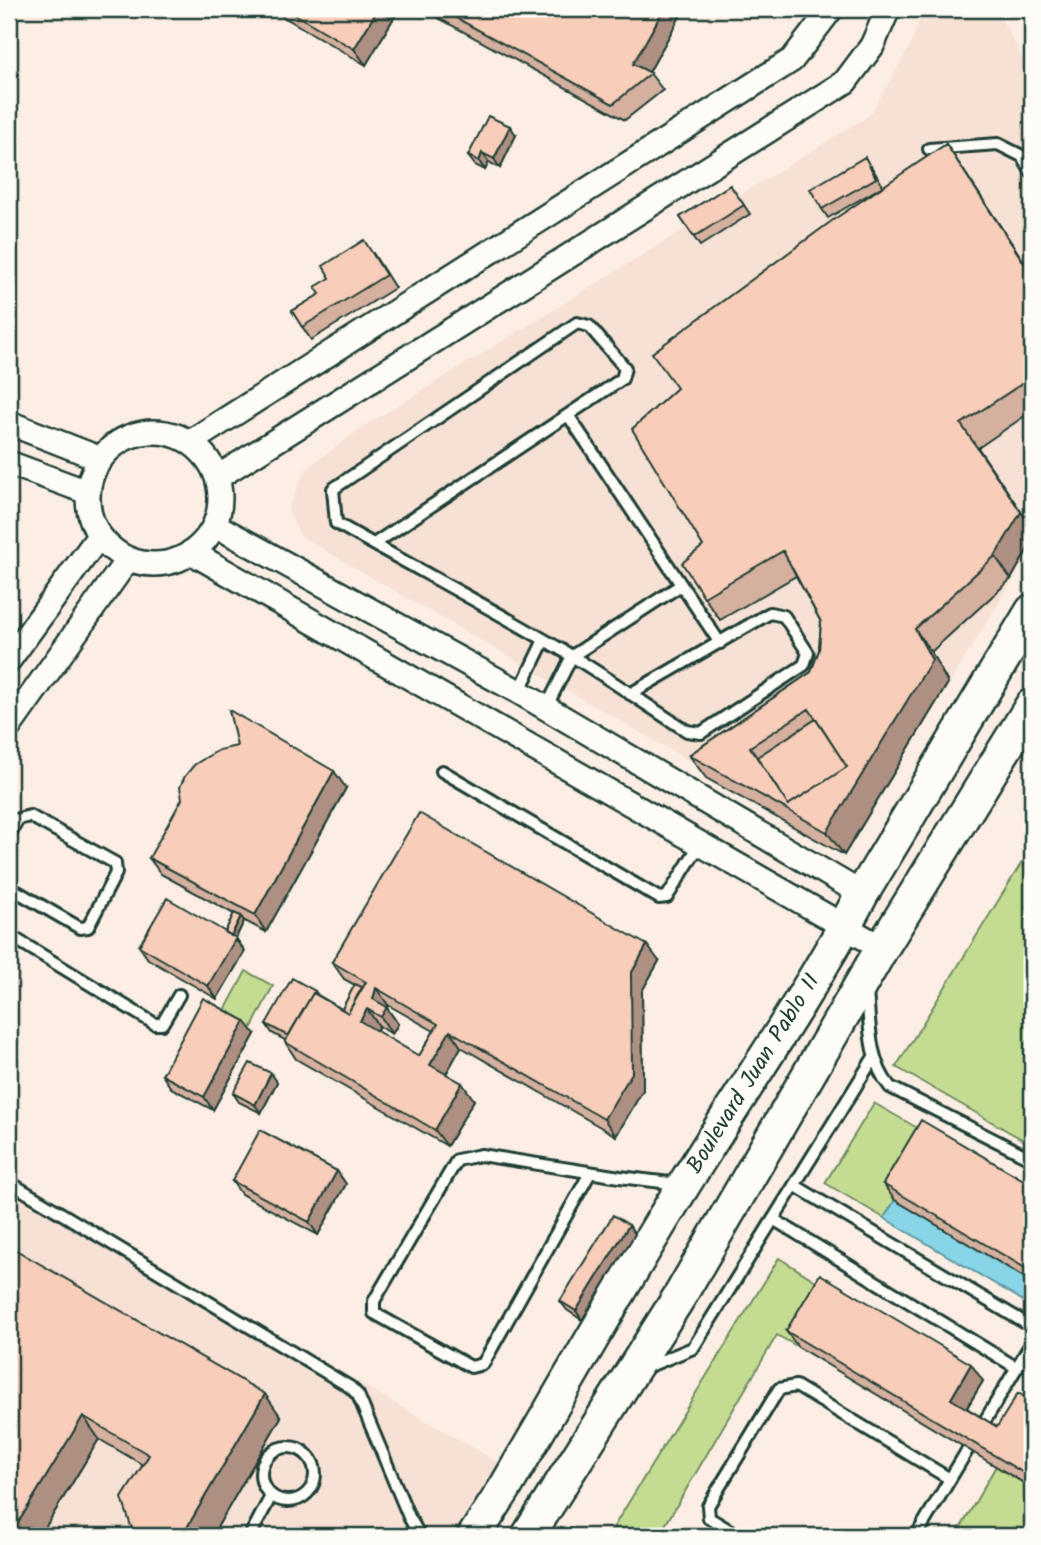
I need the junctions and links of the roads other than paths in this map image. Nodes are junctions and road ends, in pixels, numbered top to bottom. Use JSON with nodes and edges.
{"nodes":[{"id":1,"x":831,"y":9,"type":"edge"},
{"id":2,"x":888,"y":9,"type":"edge"},
{"id":3,"x":929,"y":149,"type":"dead end"},
{"id":4,"x":1032,"y":173,"type":"edge"},
{"id":5,"x":568,"y":415,"type":"junction"},
{"id":6,"x":9,"y":423,"type":"edge"},
{"id":7,"x":190,"y":442,"type":"junction"},
{"id":8,"x":100,"y":459,"type":"junction"},
{"id":9,"x":9,"y":463,"type":"edge"},
{"id":10,"x":218,"y":477,"type":"junction"},
{"id":11,"x":87,"y":492,"type":"junction"},
{"id":12,"x":215,"y":525,"type":"junction"},
{"id":13,"x":99,"y":536,"type":"junction"},
{"id":14,"x":374,"y":544,"type":"junction"},
{"id":15,"x":191,"y":552,"type":"junction"},
{"id":16,"x":128,"y":559,"type":"junction"},
{"id":17,"x":681,"y":586,"type":"junction"},
{"id":18,"x":1032,"y":611,"type":"edge"},
{"id":19,"x":544,"y":640,"type":"junction"},
{"id":20,"x":720,"y":643,"type":"junction"},
{"id":21,"x":572,"y":656,"type":"junction"},
{"id":22,"x":9,"y":660,"type":"edge"},
{"id":23,"x":519,"y":692,"type":"junction"},
{"id":24,"x":630,"y":694,"type":"junction"},
{"id":25,"x":1032,"y":705,"type":"edge"},
{"id":26,"x":546,"y":708,"type":"junction"},
{"id":27,"x":971,"y":712,"type":"junction"},
{"id":28,"x":9,"y":727,"type":"edge"},
{"id":29,"x":1018,"y":738,"type":"junction"},
{"id":30,"x":442,"y":771,"type":"dead end"},
{"id":31,"x":9,"y":836,"type":"edge"},
{"id":32,"x":700,"y":844,"type":"junction"},
{"id":33,"x":9,"y":887,"type":"edge"},
{"id":34,"x":862,"y":894,"type":"junction"},
{"id":35,"x":845,"y":926,"type":"junction"},
{"id":36,"x":9,"y":935,"type":"edge"},
{"id":37,"x":882,"y":948,"type":"junction"},
{"id":38,"x":865,"y":976,"type":"junction"},
{"id":39,"x":179,"y":995,"type":"dead end"},
{"id":40,"x":874,"y":1057,"type":"junction"},
{"id":41,"x":1032,"y":1158,"type":"edge"},
{"id":42,"x":590,"y":1172,"type":"junction"},
{"id":43,"x":9,"y":1182,"type":"edge"},
{"id":44,"x":685,"y":1185,"type":"junction"},
{"id":45,"x":794,"y":1185,"type":"junction"},
{"id":46,"x":773,"y":1219,"type":"junction"},
{"id":47,"x":1032,"y":1327,"type":"edge"},
{"id":48,"x":1032,"y":1342,"type":"edge"},
{"id":49,"x":1017,"y":1368,"type":"junction"},
{"id":50,"x":631,"y":1373,"type":"junction"},
{"id":51,"x":950,"y":1479,"type":"junction"},
{"id":52,"x":271,"y":1496,"type":"junction"},
{"id":53,"x":250,"y":1536,"type":"edge"},
{"id":54,"x":420,"y":1536,"type":"edge"},
{"id":55,"x":474,"y":1536,"type":"edge"},
{"id":56,"x":528,"y":1536,"type":"edge"},
{"id":57,"x":739,"y":1536,"type":"edge"},
{"id":58,"x":916,"y":1536,"type":"edge"}],
"edges":[{"from":1,"to":7,"type":"street"},
{"from":2,"to":10,"type":"street"},
{"from":3,"to":4,"type":"lane"},
{"from":5,"to":14,"type":"lane"},
{"from":5,"to":14,"type":"lane"},
{"from":5,"to":17,"type":"lane"},
{"from":6,"to":8,"type":"street"},
{"from":7,"to":8,"type":"street"},
{"from":7,"to":10,"type":"street"},
{"from":8,"to":11,"type":"street"},
{"from":9,"to":11,"type":"street"},
{"from":10,"to":12,"type":"street"},
{"from":11,"to":13,"type":"street"},
{"from":12,"to":15,"type":"street"},
{"from":12,"to":23,"type":"street"},
{"from":13,"to":16,"type":"street"},
{"from":13,"to":22,"type":"street"},
{"from":14,"to":19,"type":"lane"},
{"from":15,"to":16,"type":"street"},
{"from":15,"to":32,"type":"street"},
{"from":16,"to":28,"type":"street"},
{"from":17,"to":20,"type":"lane"},
{"from":17,"to":21,"type":"lane"},
{"from":18,"to":27,"type":"street","name":"Boulevard Juan Pablo II"},
{"from":19,"to":21,"type":"lane"},
{"from":19,"to":23,"type":"lane"},
{"from":20,"to":24,"type":"lane"},
{"from":20,"to":24,"type":"lane"},
{"from":21,"to":24,"type":"lane"},
{"from":21,"to":26,"type":"lane"},
{"from":23,"to":26,"type":"street"},
{"from":25,"to":29,"type":"street","name":"Boulevard Juan Pablo II"},
{"from":26,"to":34,"type":"street"},
{"from":27,"to":29,"type":"street"},
{"from":27,"to":34,"type":"street","name":"Boulevard Juan Pablo II"},
{"from":29,"to":37,"type":"street","name":"Boulevard Juan Pablo II"},
{"from":30,"to":32,"type":"lane"},
{"from":31,"to":33,"type":"lane"},
{"from":32,"to":35,"type":"street"},
{"from":34,"to":35,"type":"street","name":"Boulevard Juan Pablo II"},
{"from":35,"to":37,"type":"street"},
{"from":35,"to":44,"type":"street","name":"Boulevard Juan Pablo II"},
{"from":36,"to":39,"type":"lane"},
{"from":37,"to":38,"type":"street","name":"Boulevard Juan Pablo II"},
{"from":38,"to":40,"type":"lane"},
{"from":38,"to":50,"type":"street","name":"Boulevard Juan Pablo II"},
{"from":40,"to":41,"type":"lane"},
{"from":40,"to":45,"type":"lane"},
{"from":42,"to":42,"type":"lane"},
{"from":42,"to":44,"type":"lane"},
{"from":43,"to":54,"type":"lane"},
{"from":44,"to":55,"type":"street","name":"Boulevard Juan Pablo II"},
{"from":45,"to":46,"type":"lane"},
{"from":45,"to":47,"type":"lane"},
{"from":46,"to":49,"type":"lane"},
{"from":46,"to":50,"type":"lane"},
{"from":48,"to":49,"type":"lane"},
{"from":49,"to":51,"type":"lane"},
{"from":50,"to":56,"type":"street","name":"Boulevard Juan Pablo II"},
{"from":51,"to":57,"type":"lane"},
{"from":51,"to":58,"type":"lane"},
{"from":52,"to":52,"type":"lane"},
{"from":52,"to":53,"type":"lane"}]}
